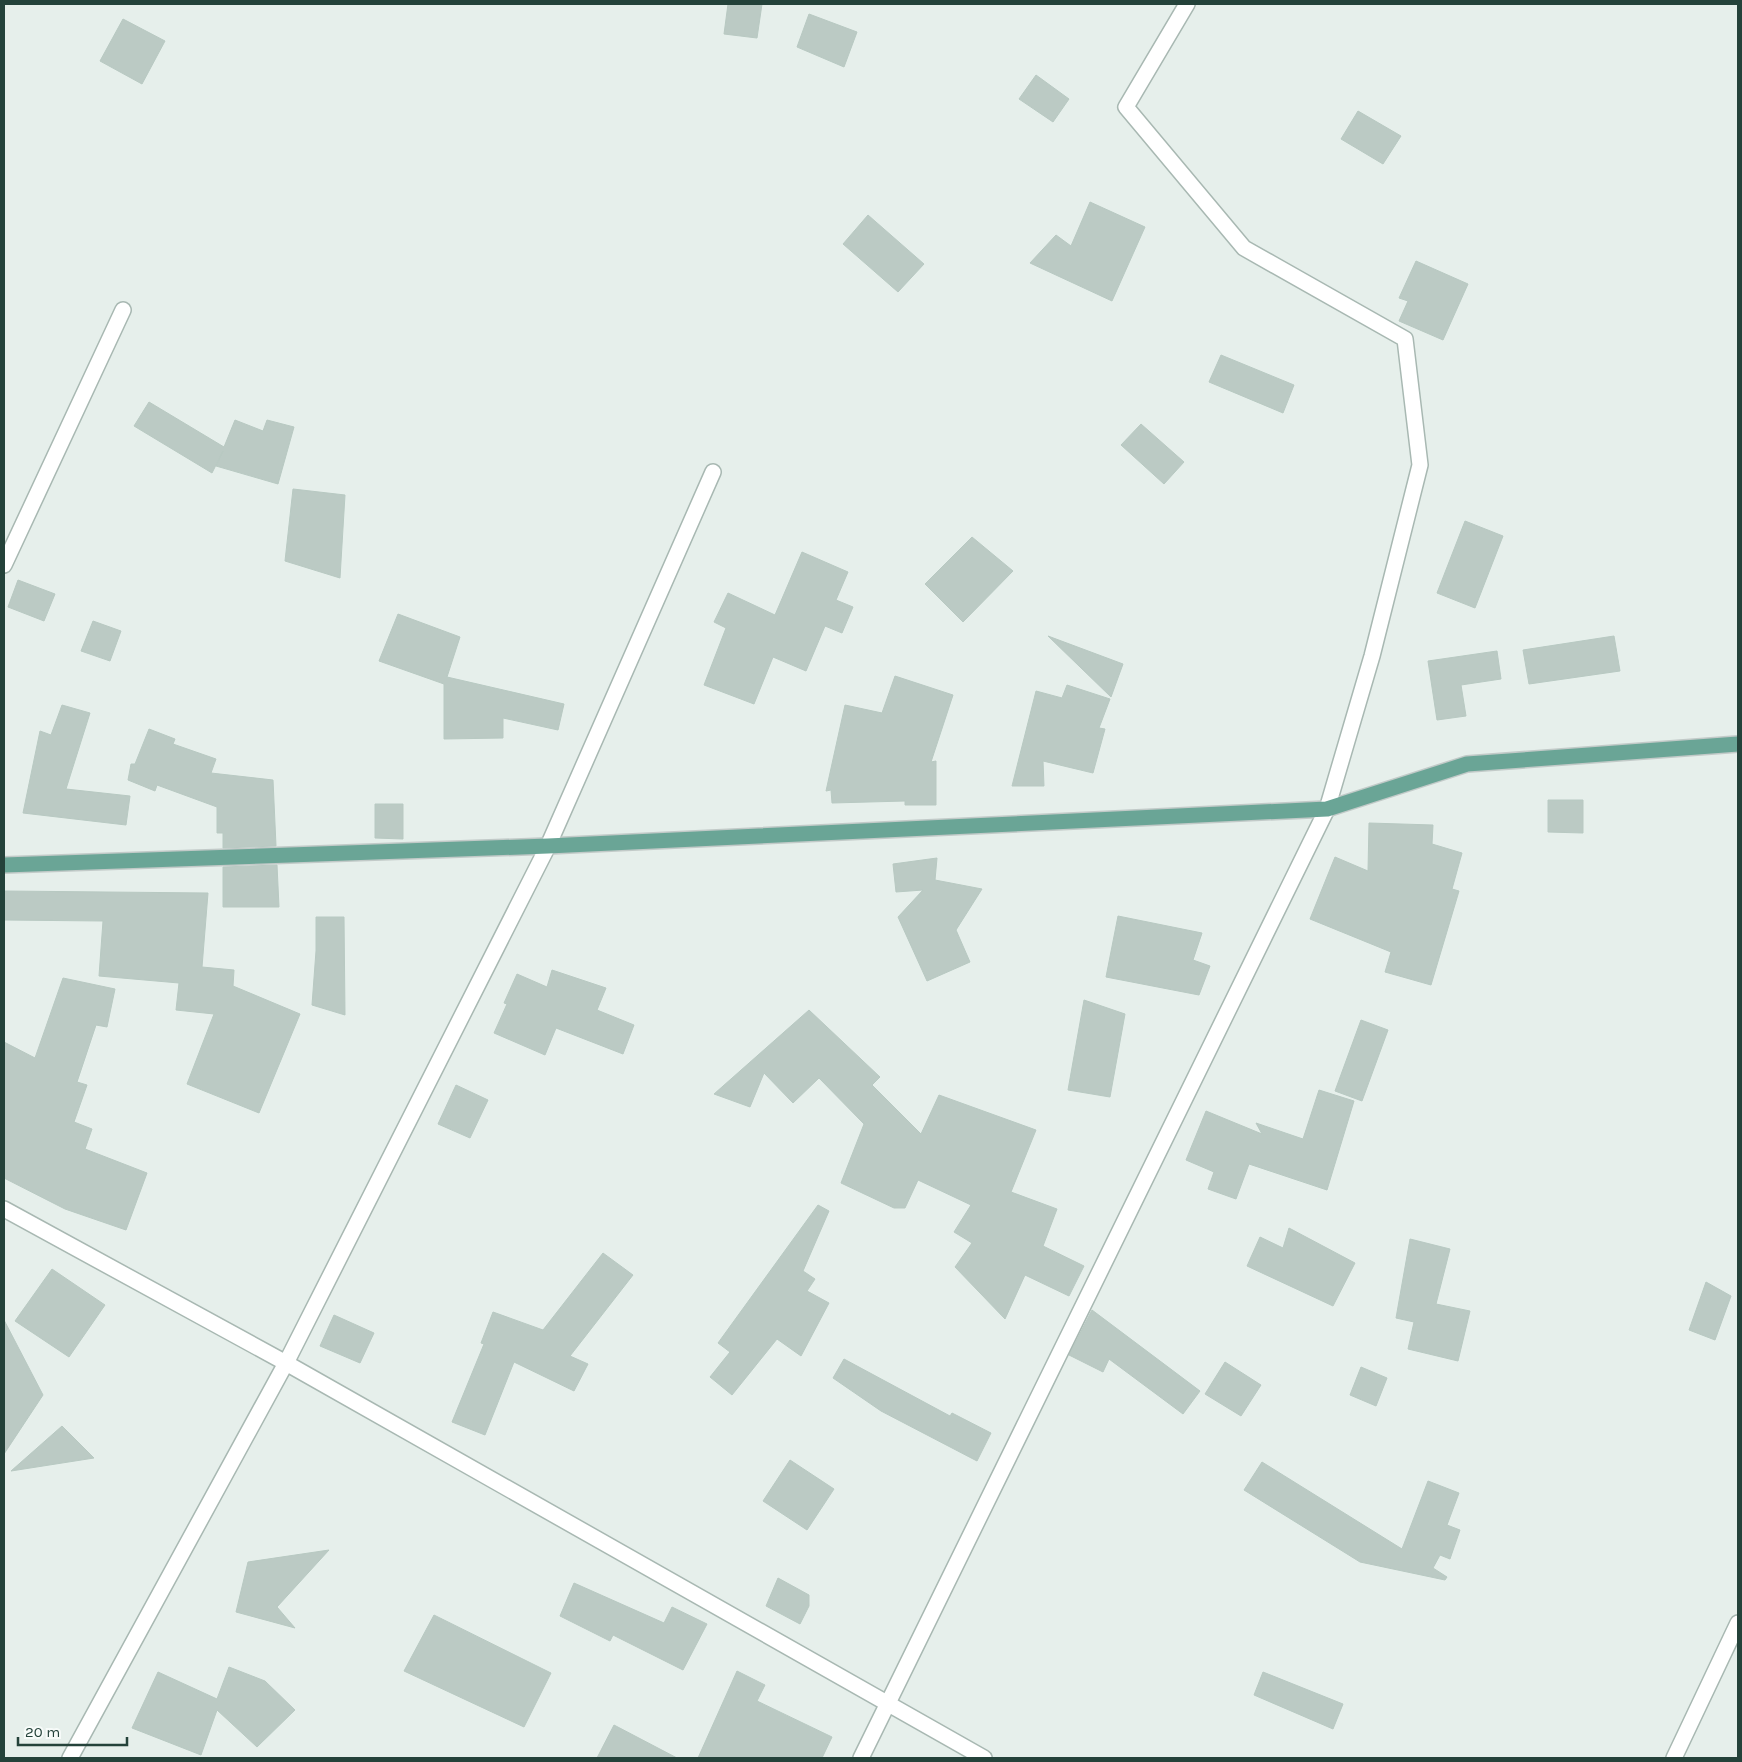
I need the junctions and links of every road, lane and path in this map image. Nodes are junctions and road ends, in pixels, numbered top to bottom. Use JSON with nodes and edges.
{"nodes":[{"id":1,"x":1187,"y":4,"type":"edge"},
{"id":2,"x":123,"y":310,"type":"dead end"},
{"id":3,"x":713,"y":472,"type":"dead end"},
{"id":4,"x":4,"y":565,"type":"edge"},
{"id":5,"x":1738,"y":744,"type":"edge"},
{"id":6,"x":1327,"y":809,"type":"junction"},
{"id":7,"x":548,"y":846,"type":"junction"},
{"id":8,"x":4,"y":865,"type":"edge"},
{"id":9,"x":4,"y":1209,"type":"edge"},
{"id":10,"x":286,"y":1363,"type":"junction"},
{"id":11,"x":1738,"y":1623,"type":"edge"},
{"id":12,"x":889,"y":1704,"type":"junction"},
{"id":13,"x":70,"y":1758,"type":"edge"},
{"id":14,"x":861,"y":1758,"type":"edge"},
{"id":15,"x":984,"y":1758,"type":"edge"},
{"id":16,"x":1674,"y":1758,"type":"edge"}],
"edges":[{"from":1,"to":6,"type":"street"},
{"from":2,"to":4,"type":"street"},
{"from":3,"to":7,"type":"street"},
{"from":5,"to":6,"type":"main road"},
{"from":6,"to":7,"type":"main road"},
{"from":6,"to":12,"type":"street"},
{"from":7,"to":8,"type":"main road"},
{"from":7,"to":10,"type":"street"},
{"from":9,"to":10,"type":"street"},
{"from":10,"to":12,"type":"street"},
{"from":10,"to":13,"type":"street"},
{"from":11,"to":16,"type":"street"},
{"from":12,"to":14,"type":"street"},
{"from":12,"to":15,"type":"street"}]}
